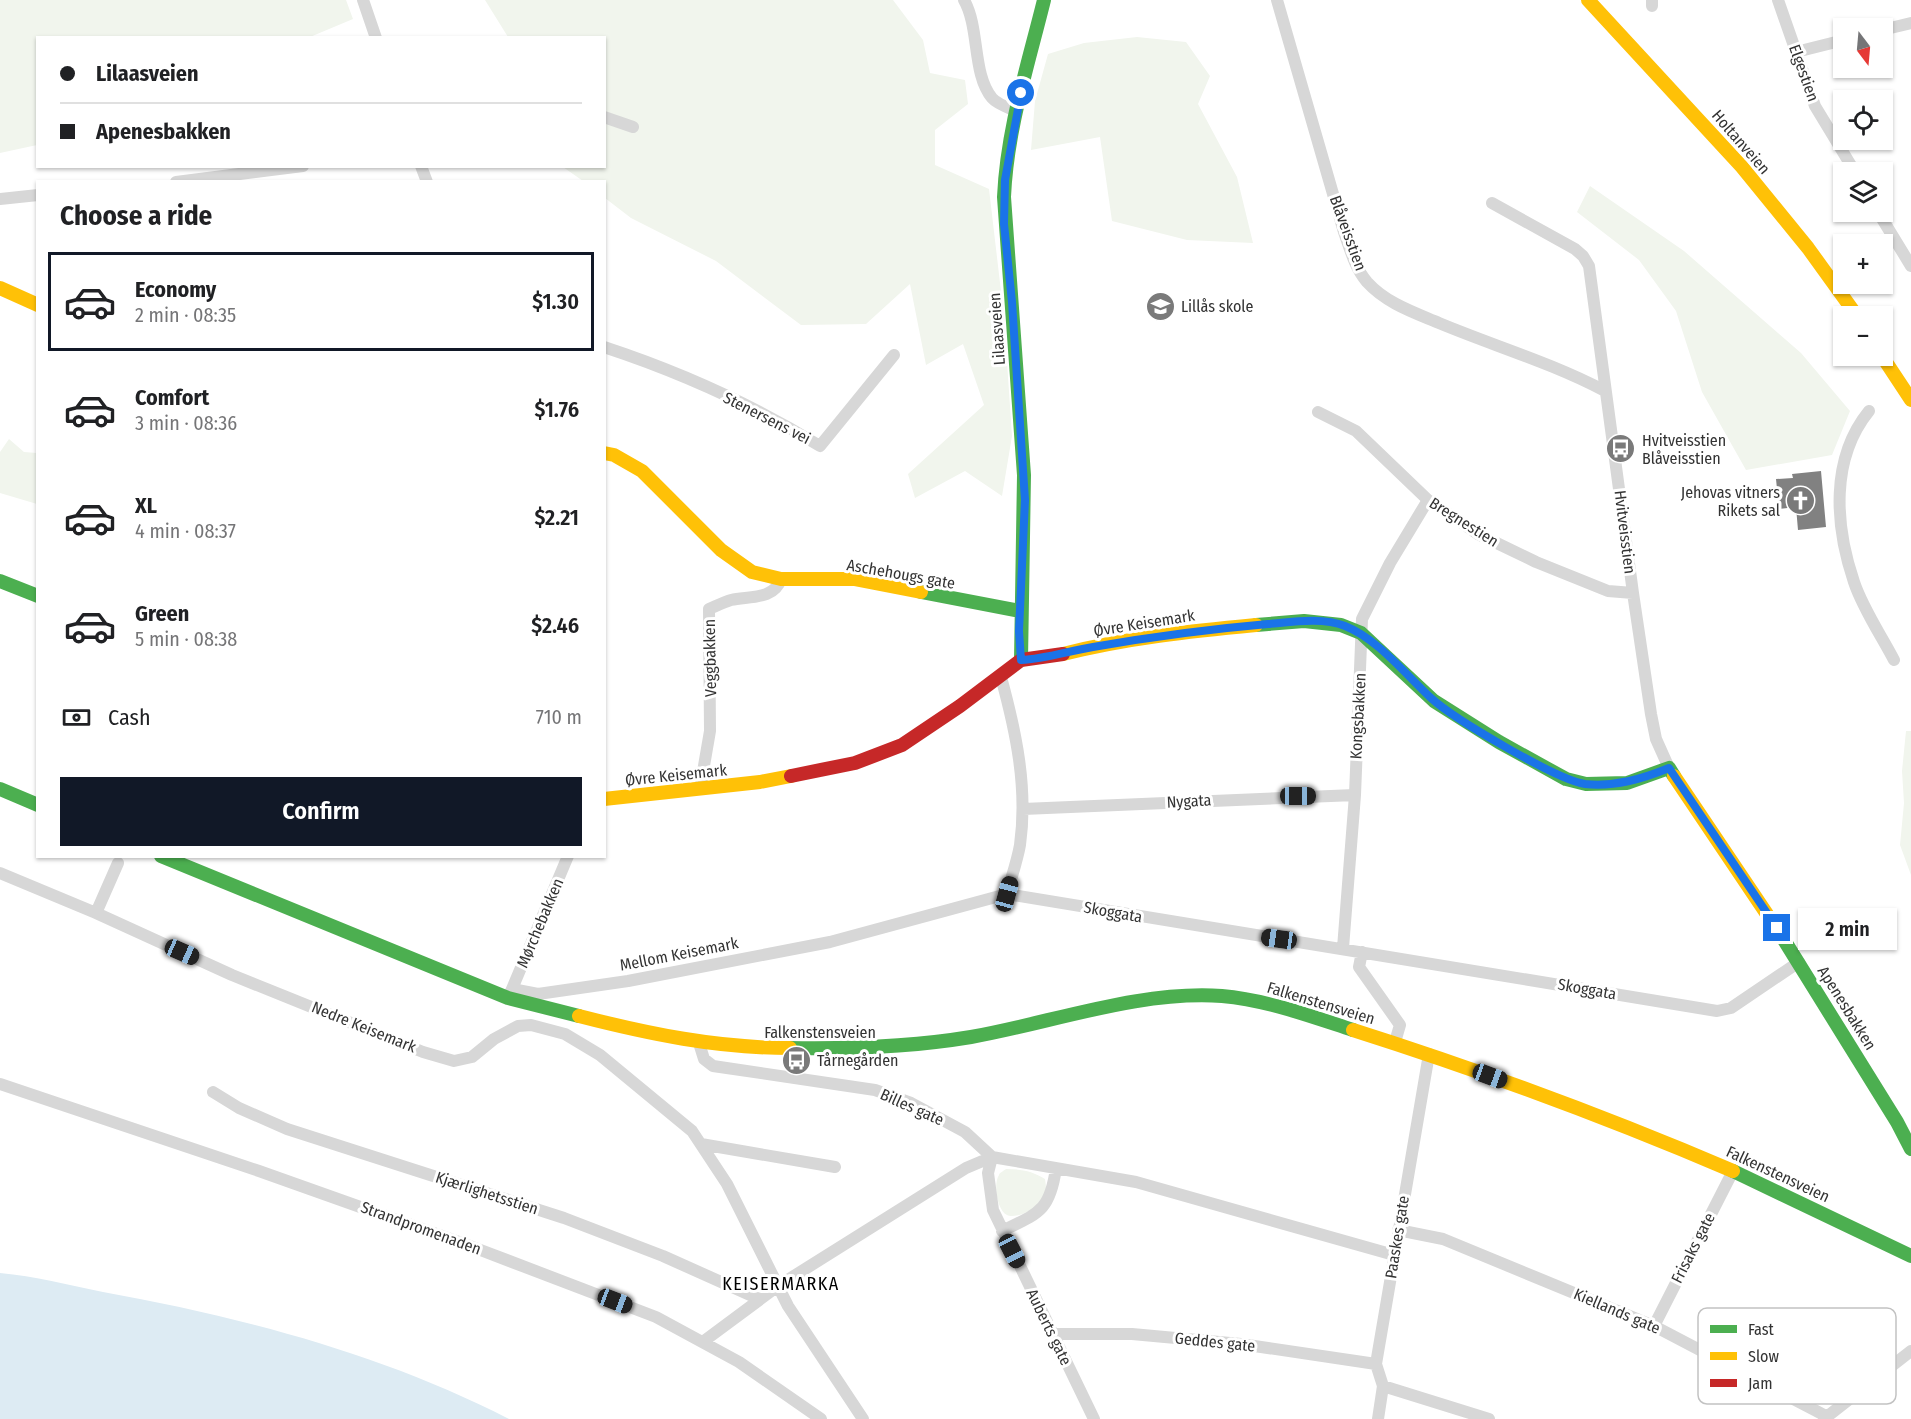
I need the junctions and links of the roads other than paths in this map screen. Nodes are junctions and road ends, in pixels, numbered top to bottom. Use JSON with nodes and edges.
{"nodes":[{"id":1,"x":363,"y":0,"type":"edge"},
{"id":2,"x":964,"y":0,"type":"edge"},
{"id":3,"x":1044,"y":0,"type":"edge"},
{"id":4,"x":1276,"y":0,"type":"edge"},
{"id":5,"x":1588,"y":0,"type":"edge"},
{"id":6,"x":1778,"y":0,"type":"edge"},
{"id":7,"x":1911,"y":23,"type":"edge"},
{"id":8,"x":1893,"y":27,"type":"edge"},
{"id":9,"x":375,"y":36,"type":"edge"},
{"id":10,"x":1833,"y":43,"type":"edge"},
{"id":11,"x":1796,"y":52,"type":"junction"},
{"id":12,"x":1016,"y":111,"type":"junction"},
{"id":13,"x":606,"y":118,"type":"edge"},
{"id":14,"x":633,"y":127,"type":"dead end"},
{"id":15,"x":1849,"y":162,"type":"edge"},
{"id":16,"x":287,"y":168,"type":"edge"},
{"id":17,"x":192,"y":180,"type":"edge"},
{"id":18,"x":36,"y":195,"type":"edge"},
{"id":19,"x":0,"y":199,"type":"edge"},
{"id":20,"x":1492,"y":203,"type":"dead end"},
{"id":21,"x":1884,"y":222,"type":"edge"},
{"id":22,"x":1911,"y":266,"type":"edge"},
{"id":23,"x":0,"y":288,"type":"edge"},
{"id":24,"x":36,"y":304,"type":"edge"},
{"id":25,"x":1850,"y":306,"type":"edge"},
{"id":26,"x":606,"y":348,"type":"edge"},
{"id":27,"x":894,"y":355,"type":"dead end"},
{"id":28,"x":1889,"y":366,"type":"edge"},
{"id":29,"x":1605,"y":391,"type":"junction"},
{"id":30,"x":1911,"y":400,"type":"edge"},
{"id":31,"x":1869,"y":411,"type":"dead end"},
{"id":32,"x":1318,"y":412,"type":"dead end"},
{"id":33,"x":606,"y":453,"type":"edge"},
{"id":34,"x":1428,"y":500,"type":"junction"},
{"id":35,"x":781,"y":579,"type":"junction"},
{"id":36,"x":0,"y":581,"type":"edge"},
{"id":37,"x":1632,"y":593,"type":"junction"},
{"id":38,"x":36,"y":595,"type":"edge"},
{"id":39,"x":1020,"y":612,"type":"junction"},
{"id":40,"x":1361,"y":633,"type":"junction"},
{"id":41,"x":1021,"y":660,"type":"junction"},
{"id":42,"x":1894,"y":660,"type":"dead end"},
{"id":43,"x":1000,"y":677,"type":"junction"},
{"id":44,"x":1669,"y":768,"type":"junction"},
{"id":45,"x":0,"y":789,"type":"edge"},
{"id":46,"x":700,"y":789,"type":"junction"},
{"id":47,"x":1355,"y":795,"type":"junction"},
{"id":48,"x":606,"y":799,"type":"edge"},
{"id":49,"x":36,"y":804,"type":"edge"},
{"id":50,"x":1023,"y":809,"type":"junction"},
{"id":51,"x":166,"y":858,"type":"edge"},
{"id":52,"x":567,"y":858,"type":"edge"},
{"id":53,"x":118,"y":863,"type":"dead end"},
{"id":54,"x":0,"y":873,"type":"edge"},
{"id":55,"x":1007,"y":894,"type":"junction"},
{"id":56,"x":96,"y":913,"type":"junction"},
{"id":57,"x":1343,"y":948,"type":"junction"},
{"id":58,"x":1362,"y":952,"type":"junction"},
{"id":59,"x":1799,"y":962,"type":"junction"},
{"id":60,"x":510,"y":994,"type":"junction"},
{"id":61,"x":1395,"y":1042,"type":"junction"},
{"id":62,"x":699,"y":1043,"type":"junction"},
{"id":63,"x":1429,"y":1054,"type":"junction"},
{"id":64,"x":0,"y":1084,"type":"edge"},
{"id":65,"x":213,"y":1092,"type":"dead end"},
{"id":66,"x":701,"y":1144,"type":"junction"},
{"id":67,"x":1911,"y":1149,"type":"edge"},
{"id":68,"x":992,"y":1156,"type":"junction"},
{"id":69,"x":836,"y":1167,"type":"dead end"},
{"id":70,"x":1056,"y":1168,"type":"junction"},
{"id":71,"x":1733,"y":1171,"type":"junction"},
{"id":72,"x":1398,"y":1230,"type":"junction"},
{"id":73,"x":1002,"y":1231,"type":"junction"},
{"id":74,"x":1394,"y":1255,"type":"junction"},
{"id":75,"x":1911,"y":1256,"type":"edge"},
{"id":76,"x":778,"y":1286,"type":"junction"},
{"id":77,"x":759,"y":1299,"type":"junction"},
{"id":78,"x":1654,"y":1326,"type":"junction"},
{"id":79,"x":1053,"y":1334,"type":"junction"},
{"id":80,"x":704,"y":1341,"type":"junction"},
{"id":81,"x":1698,"y":1350,"type":"edge"},
{"id":82,"x":1911,"y":1351,"type":"edge"},
{"id":83,"x":1896,"y":1363,"type":"edge"},
{"id":84,"x":1376,"y":1364,"type":"junction"},
{"id":85,"x":1383,"y":1386,"type":"junction"},
{"id":86,"x":1799,"y":1404,"type":"edge"},
{"id":87,"x":1843,"y":1404,"type":"edge"},
{"id":88,"x":1825,"y":1418,"type":"edge"},
{"id":89,"x":821,"y":1419,"type":"edge"},
{"id":90,"x":863,"y":1419,"type":"edge"},
{"id":91,"x":1094,"y":1419,"type":"edge"},
{"id":92,"x":1378,"y":1419,"type":"edge"},
{"id":93,"x":1489,"y":1419,"type":"edge"}],
"edges":[{"from":1,"to":9,"type":"street"},
{"from":2,"to":12,"type":"street"},
{"from":3,"to":12,"type":"main road","name":"Lilaasveien"},
{"from":4,"to":29,"type":"street","name":"Blåveisstien"},
{"from":5,"to":25,"type":"main road","name":"Holtanveien"},
{"from":6,"to":11,"type":"street","name":"Elgestien"},
{"from":7,"to":8,"type":"street"},
{"from":10,"to":11,"type":"street"},
{"from":11,"to":15,"type":"street","name":"Elgestien"},
{"from":12,"to":39,"type":"main road","name":"Lilaasveien"},
{"from":13,"to":14,"type":"street"},
{"from":16,"to":17,"type":"street"},
{"from":18,"to":19,"type":"street"},
{"from":20,"to":29,"type":"street","name":"Hvitveisstien"},
{"from":21,"to":22,"type":"street"},
{"from":23,"to":24,"type":"main road"},
{"from":26,"to":27,"type":"street","name":"Stenersens vei"},
{"from":28,"to":30,"type":"main road"},
{"from":29,"to":37,"type":"street","name":"Hvitveisstien"},
{"from":31,"to":42,"type":"street"},
{"from":32,"to":34,"type":"street","name":"Bregnestien"},
{"from":33,"to":35,"type":"main road","name":"Aschehougs gate"},
{"from":34,"to":37,"type":"street","name":"Bregnestien"},
{"from":34,"to":40,"type":"street","name":"Kongsbakken"},
{"from":35,"to":39,"type":"main road","name":"Aschehougs gate"},
{"from":35,"to":46,"type":"street","name":"Veggbakken"},
{"from":36,"to":38,"type":"main road"},
{"from":37,"to":44,"type":"street","name":"Hvitveisstien"},
{"from":39,"to":41,"type":"main road","name":"Lilaasveien"},
{"from":40,"to":41,"type":"main road","name":"Øvre Keisemark"},
{"from":40,"to":44,"type":"main road","name":"Øvre Keisemark"},
{"from":40,"to":47,"type":"street","name":"Kongsbakken"},
{"from":41,"to":43,"type":"main road","name":"Øvre Keisemark"},
{"from":43,"to":46,"type":"main road","name":"Øvre Keisemark"},
{"from":43,"to":50,"type":"street"},
{"from":44,"to":59,"type":"main road","name":"Apenesbakken"},
{"from":45,"to":49,"type":"main road"},
{"from":46,"to":48,"type":"main road","name":"Øvre Keisemark"},
{"from":47,"to":50,"type":"street","name":"Nygata"},
{"from":47,"to":57,"type":"street","name":"Kongsbakken"},
{"from":50,"to":55,"type":"street"},
{"from":51,"to":60,"type":"main road","name":"Mellom Keisemark"},
{"from":52,"to":60,"type":"street","name":"Mørchebakken"},
{"from":53,"to":56,"type":"street"},
{"from":54,"to":56,"type":"street","name":"Nedre Keisemark"},
{"from":55,"to":57,"type":"street","name":"Skoggata"},
{"from":55,"to":60,"type":"street","name":"Mellom Keisemark"},
{"from":56,"to":66,"type":"street","name":"Nedre Keisemark"},
{"from":57,"to":58,"type":"street","name":"Skoggata"},
{"from":58,"to":59,"type":"street","name":"Skoggata"},
{"from":58,"to":61,"type":"street"},
{"from":59,"to":67,"type":"main road","name":"Apenesbakken"},
{"from":60,"to":62,"type":"main road","name":"Falkenstensveien"},
{"from":61,"to":62,"type":"main road","name":"Falkenstensveien"},
{"from":61,"to":63,"type":"main road","name":"Falkenstensveien"},
{"from":62,"to":68,"type":"street","name":"Billes gate"},
{"from":63,"to":71,"type":"main road","name":"Falkenstensveien"},
{"from":63,"to":72,"type":"street","name":"Paaskes gate"},
{"from":64,"to":80,"type":"street","name":"Strandpromenaden"},
{"from":65,"to":77,"type":"street","name":"Kjærlighetsstien"},
{"from":66,"to":69,"type":"street"},
{"from":66,"to":76,"type":"street","name":"Nedre Keisemark"},
{"from":68,"to":70,"type":"street"},
{"from":68,"to":73,"type":"street","name":"Auberts gate"},
{"from":68,"to":76,"type":"street"},
{"from":70,"to":73,"type":"street"},
{"from":70,"to":74,"type":"street"},
{"from":71,"to":75,"type":"main road","name":"Falkenstensveien"},
{"from":71,"to":78,"type":"street","name":"Frisaks gate"},
{"from":72,"to":74,"type":"street","name":"Paaskes gate"},
{"from":72,"to":78,"type":"street","name":"Kiellands gate"},
{"from":73,"to":79,"type":"street","name":"Auberts gate"},
{"from":74,"to":84,"type":"street","name":"Paaskes gate"},
{"from":76,"to":77,"type":"street"},
{"from":76,"to":90,"type":"street","name":"Nedre Keisemark"},
{"from":77,"to":80,"type":"street"},
{"from":78,"to":81,"type":"street","name":"Kiellands gate"},
{"from":79,"to":84,"type":"street","name":"Geddes gate"},
{"from":79,"to":91,"type":"street","name":"Auberts gate"},
{"from":80,"to":89,"type":"street","name":"Strandpromenaden"},
{"from":82,"to":83,"type":"street"},
{"from":84,"to":85,"type":"street","name":"Paaskes gate"},
{"from":85,"to":92,"type":"street","name":"Paaskes gate"},
{"from":85,"to":93,"type":"street"},
{"from":86,"to":88,"type":"street","name":"Kiellands gate"},
{"from":87,"to":88,"type":"street"}]}
